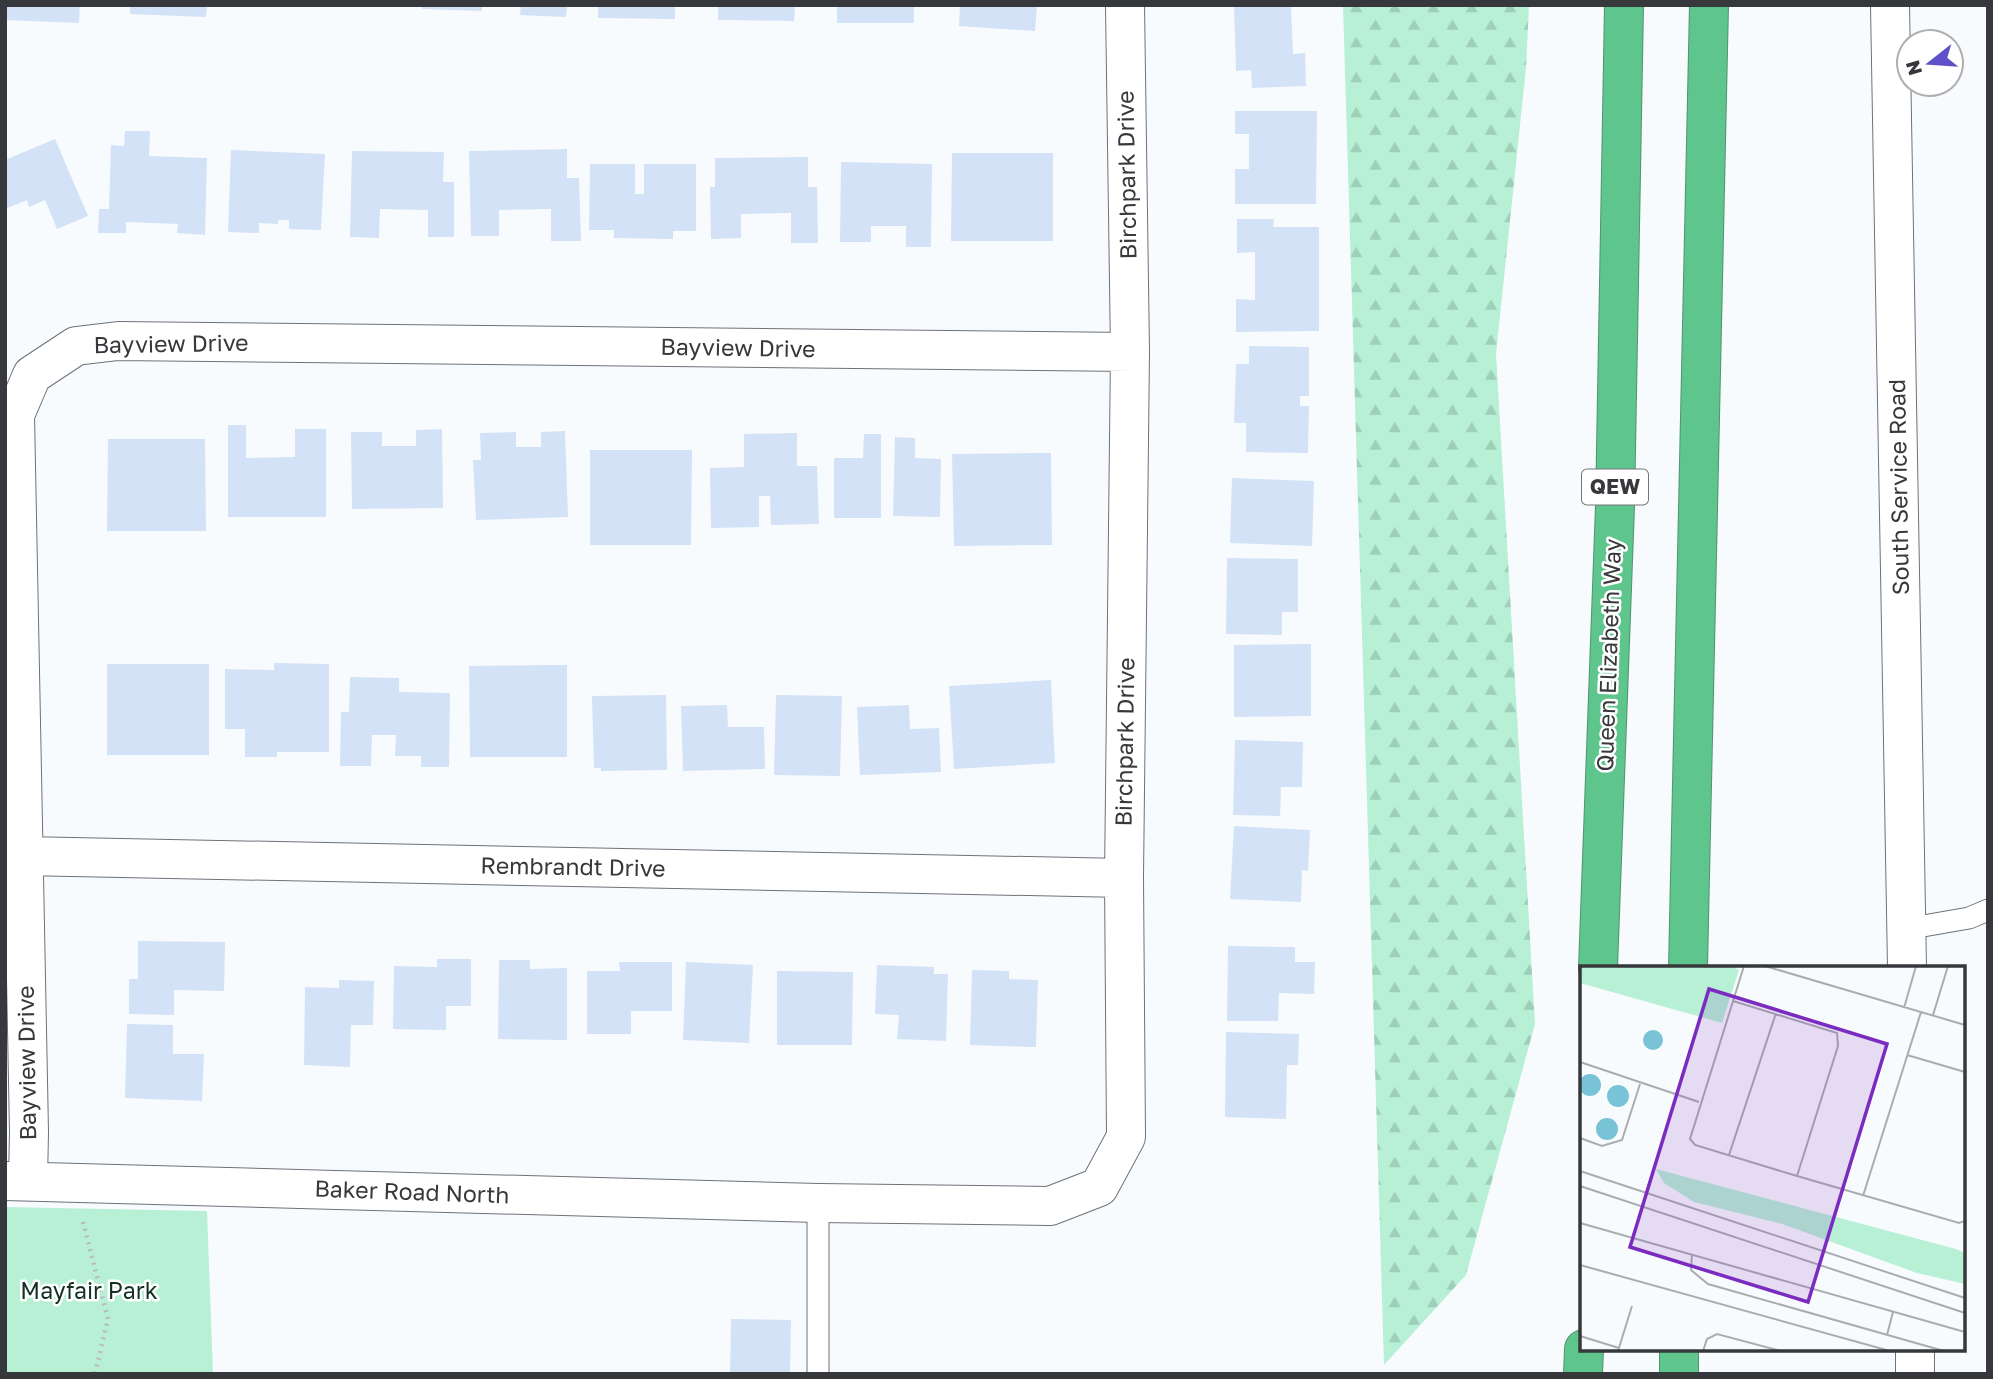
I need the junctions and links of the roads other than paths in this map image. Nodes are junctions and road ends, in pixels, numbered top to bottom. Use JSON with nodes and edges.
{"nodes":[{"id":1,"x":1125,"y":5,"type":"edge"},
{"id":2,"x":1625,"y":5,"type":"edge"},
{"id":3,"x":1709,"y":5,"type":"edge"},
{"id":4,"x":1890,"y":5,"type":"edge"},
{"id":5,"x":1129,"y":352,"type":"junction"},
{"id":6,"x":23,"y":856,"type":"junction"},
{"id":7,"x":1124,"y":878,"type":"junction"},
{"id":8,"x":1988,"y":910,"type":"edge"},
{"id":9,"x":1906,"y":929,"type":"junction"},
{"id":10,"x":1598,"y":966,"type":"edge"},
{"id":11,"x":1688,"y":966,"type":"edge"},
{"id":12,"x":1907,"y":966,"type":"edge"},
{"id":13,"x":17,"y":1181,"type":"edge"},
{"id":14,"x":818,"y":1203,"type":"junction"},
{"id":15,"x":1584,"y":1351,"type":"edge"},
{"id":16,"x":1679,"y":1351,"type":"edge"},
{"id":17,"x":1914,"y":1351,"type":"edge"},
{"id":18,"x":818,"y":1374,"type":"edge"},
{"id":19,"x":1583,"y":1374,"type":"edge"},
{"id":20,"x":1679,"y":1374,"type":"edge"},
{"id":21,"x":1915,"y":1374,"type":"edge"}],
"edges":[{"from":1,"to":5,"type":"street","name":"Birchpark Drive"},
{"from":2,"to":10,"type":"highway","name":"Queen Elizabeth Way","number":"QEW"},
{"from":3,"to":11,"type":"highway"},
{"from":4,"to":9,"type":"street","name":"South Service Road"},
{"from":5,"to":6,"type":"street","name":"Bayview Drive"},
{"from":5,"to":7,"type":"street","name":"Birchpark Drive"},
{"from":6,"to":7,"type":"street","name":"Rembrandt Drive"},
{"from":6,"to":13,"type":"street","name":"Bayview Drive"},
{"from":7,"to":14,"type":"street","name":"Birchpark Drive"},
{"from":8,"to":9,"type":"lane"},
{"from":9,"to":12,"type":"street","name":"South Service Road"},
{"from":13,"to":14,"type":"street","name":"Baker Road North"},
{"from":14,"to":18,"type":"lane"},
{"from":15,"to":19,"type":"highway"},
{"from":16,"to":20,"type":"highway"},
{"from":17,"to":21,"type":"street"}]}
